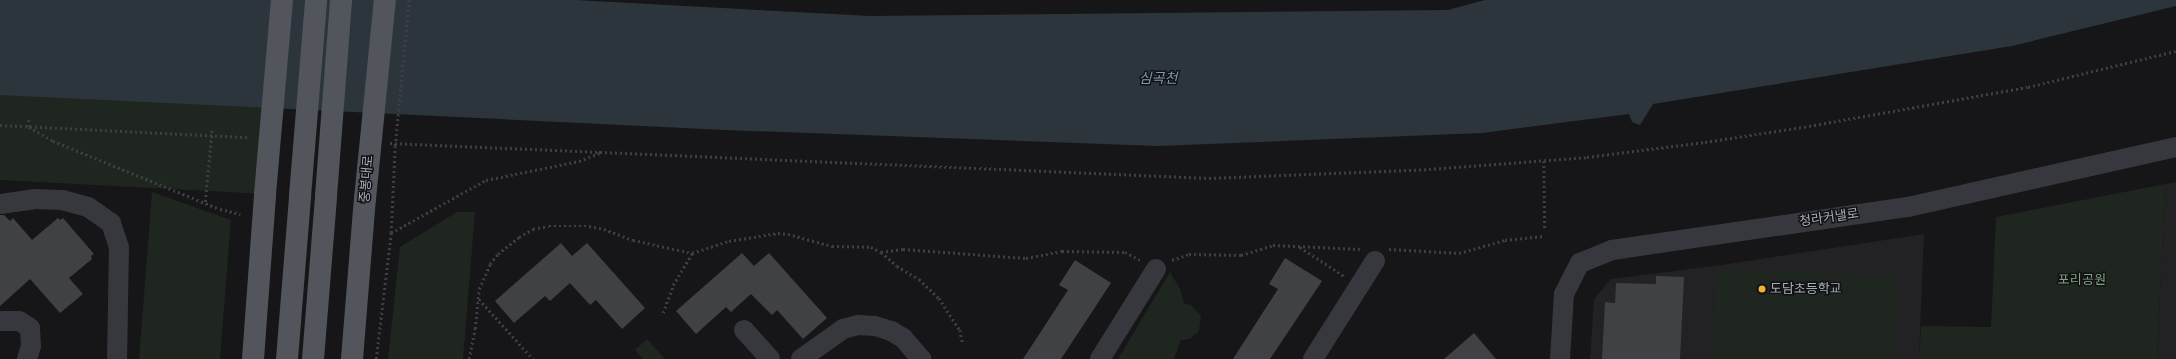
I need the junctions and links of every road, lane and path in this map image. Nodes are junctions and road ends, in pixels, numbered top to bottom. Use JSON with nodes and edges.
{"nodes":[{"id":1,"x":282,"y":0,"type":"edge"},
{"id":2,"x":316,"y":0,"type":"edge"},
{"id":3,"x":342,"y":0,"type":"edge"},
{"id":4,"x":385,"y":0,"type":"edge"},
{"id":5,"x":409,"y":0,"type":"edge"},
{"id":6,"x":2176,"y":51,"type":"edge"},
{"id":7,"x":29,"y":120,"type":"dead end"},
{"id":8,"x":0,"y":125,"type":"edge"},
{"id":9,"x":29,"y":127,"type":"junction"},
{"id":10,"x":212,"y":129,"type":"dead end"},
{"id":11,"x":211,"y":135,"type":"junction"},
{"id":12,"x":250,"y":137,"type":"dead end"},
{"id":13,"x":382,"y":143,"type":"dead end"},
{"id":14,"x":2176,"y":147,"type":"edge"},
{"id":15,"x":600,"y":148,"type":"dead end"},
{"id":16,"x":600,"y":153,"type":"junction"},
{"id":17,"x":1544,"y":161,"type":"junction"},
{"id":18,"x":205,"y":202,"type":"junction"},
{"id":19,"x":0,"y":204,"type":"edge"},
{"id":20,"x":240,"y":214,"type":"dead end"},
{"id":21,"x":1545,"y":230,"type":"dead end"},
{"id":22,"x":391,"y":233,"type":"junction"},
{"id":23,"x":1544,"y":236,"type":"dead end"},
{"id":24,"x":1299,"y":246,"type":"junction"},
{"id":25,"x":882,"y":252,"type":"junction"},
{"id":26,"x":692,"y":253,"type":"junction"},
{"id":27,"x":1375,"y":253,"type":"junction"},
{"id":28,"x":1156,"y":269,"type":"junction"},
{"id":29,"x":1360,"y":286,"type":"junction"},
{"id":30,"x":478,"y":299,"type":"junction"},
{"id":31,"x":663,"y":313,"type":"dead end"},
{"id":32,"x":0,"y":321,"type":"edge"},
{"id":33,"x":744,"y":330,"type":"dead end"},
{"id":34,"x":963,"y":344,"type":"dead end"},
{"id":35,"x":27,"y":359,"type":"edge"},
{"id":36,"x":117,"y":359,"type":"edge"},
{"id":37,"x":253,"y":359,"type":"edge"},
{"id":38,"x":287,"y":359,"type":"edge"},
{"id":39,"x":313,"y":359,"type":"edge"},
{"id":40,"x":352,"y":359,"type":"edge"},
{"id":41,"x":376,"y":359,"type":"edge"},
{"id":42,"x":470,"y":359,"type":"edge"},
{"id":43,"x":534,"y":359,"type":"edge"},
{"id":44,"x":770,"y":359,"type":"edge"},
{"id":45,"x":801,"y":359,"type":"edge"},
{"id":46,"x":921,"y":359,"type":"edge"},
{"id":47,"x":1100,"y":359,"type":"edge"},
{"id":48,"x":1313,"y":359,"type":"edge"},
{"id":49,"x":1560,"y":359,"type":"edge"}],
"edges":[{"from":1,"to":37,"type":"main road","bridge":true},
{"from":2,"to":38,"type":"main road","bridge":true},
{"from":3,"to":39,"type":"main road","bridge":true},
{"from":4,"to":40,"type":"main road","name":"중봉대로","bridge":true},
{"from":5,"to":22,"type":"path","bridge":true},
{"from":6,"to":17,"type":"path"},
{"from":7,"to":9,"type":"path"},
{"from":8,"to":9,"type":"path"},
{"from":9,"to":11,"type":"path"},
{"from":9,"to":18,"type":"path"},
{"from":10,"to":11,"type":"path"},
{"from":11,"to":12,"type":"path"},
{"from":11,"to":18,"type":"path"},
{"from":13,"to":16,"type":"path"},
{"from":14,"to":49,"type":"street","name":"청라커낼로"},
{"from":15,"to":16,"type":"path"},
{"from":16,"to":17,"type":"path"},
{"from":16,"to":22,"type":"path"},
{"from":17,"to":21,"type":"path"},
{"from":18,"to":20,"type":"path"},
{"from":19,"to":36,"type":"street"},
{"from":22,"to":41,"type":"path"},
{"from":23,"to":27,"type":"path"},
{"from":24,"to":27,"type":"path"},
{"from":24,"to":28,"type":"path"},
{"from":24,"to":29,"type":"path"},
{"from":25,"to":26,"type":"path"},
{"from":25,"to":28,"type":"path"},
{"from":25,"to":34,"type":"path"},
{"from":26,"to":30,"type":"path"},
{"from":26,"to":31,"type":"path"},
{"from":27,"to":29,"type":"street"},
{"from":28,"to":47,"type":"street"},
{"from":29,"to":48,"type":"street"},
{"from":30,"to":42,"type":"path"},
{"from":30,"to":43,"type":"path"},
{"from":32,"to":35,"type":"street"},
{"from":33,"to":44,"type":"street"},
{"from":45,"to":46,"type":"street"}]}
